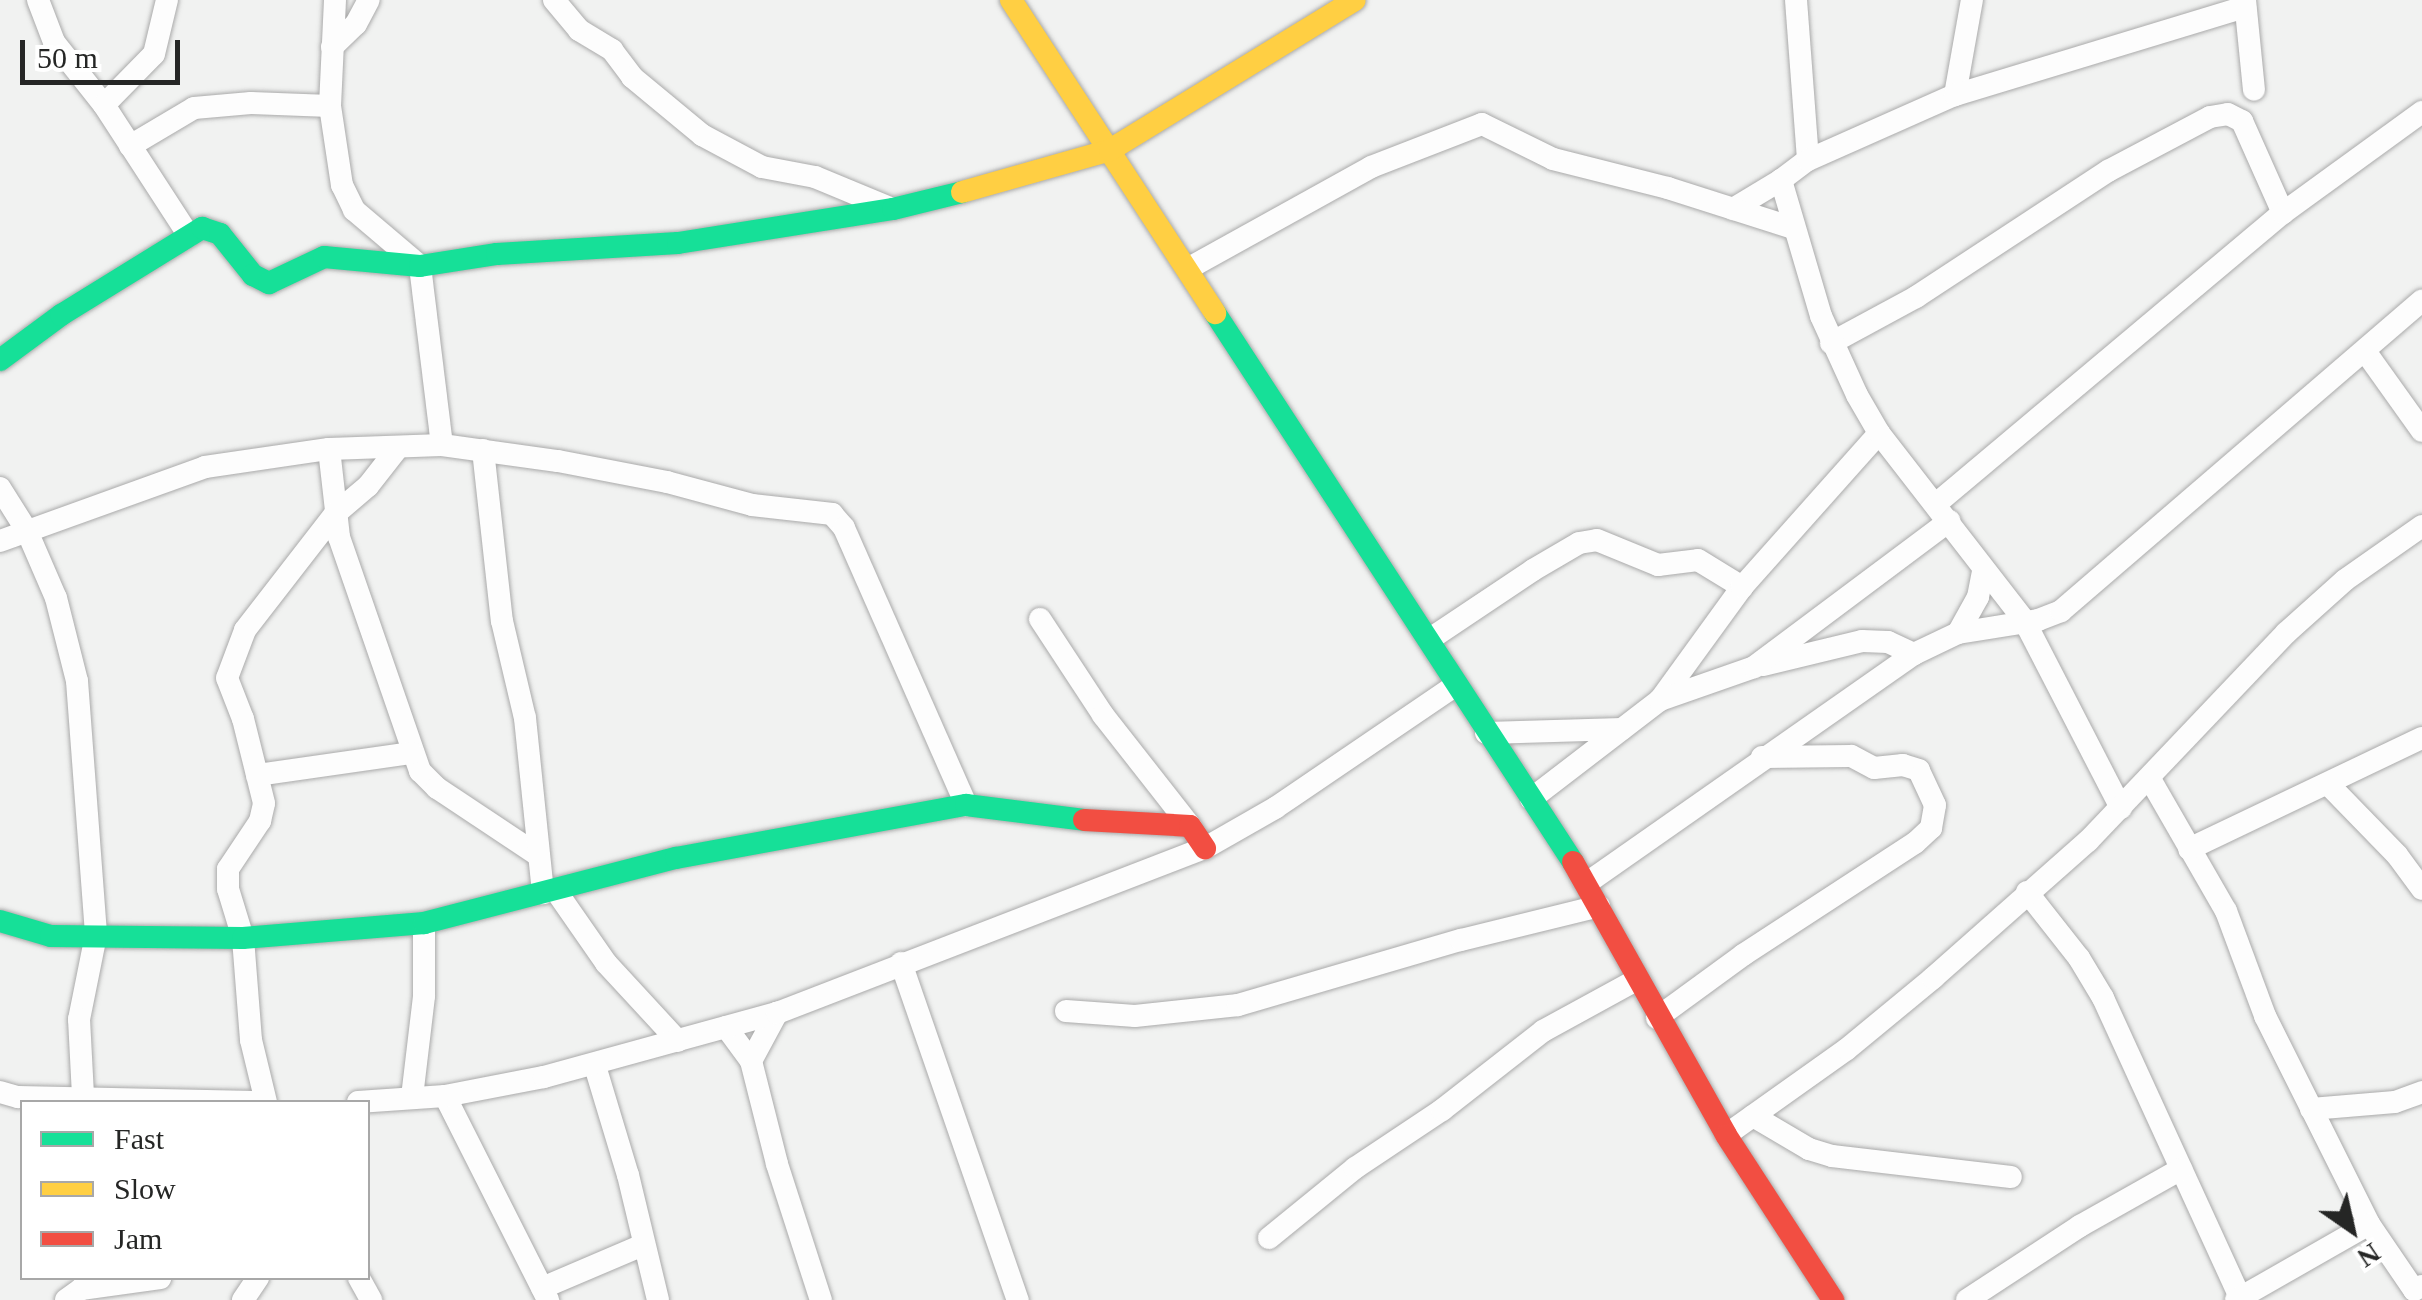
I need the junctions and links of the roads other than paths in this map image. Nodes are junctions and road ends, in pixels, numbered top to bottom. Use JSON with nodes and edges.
{"nodes":[{"id":1,"x":38,"y":0,"type":"edge"},
{"id":2,"x":168,"y":0,"type":"edge"},
{"id":3,"x":335,"y":0,"type":"edge"},
{"id":4,"x":369,"y":0,"type":"edge"},
{"id":5,"x":554,"y":0,"type":"edge"},
{"id":6,"x":1355,"y":0,"type":"edge"},
{"id":7,"x":1796,"y":0,"type":"edge"},
{"id":8,"x":1972,"y":0,"type":"edge"},
{"id":9,"x":1015,"y":2,"type":"edge"},
{"id":10,"x":2245,"y":4,"type":"edge"},
{"id":11,"x":332,"y":47,"type":"junction"},
{"id":12,"x":2254,"y":90,"type":"dead end"},
{"id":13,"x":1955,"y":96,"type":"junction"},
{"id":14,"x":104,"y":106,"type":"junction"},
{"id":15,"x":330,"y":106,"type":"junction"},
{"id":16,"x":2422,"y":112,"type":"edge"},
{"id":17,"x":130,"y":146,"type":"junction"},
{"id":18,"x":1110,"y":150,"type":"junction"},
{"id":19,"x":1808,"y":160,"type":"junction"},
{"id":20,"x":1781,"y":180,"type":"junction"},
{"id":21,"x":892,"y":209,"type":"junction"},
{"id":22,"x":1733,"y":209,"type":"junction"},
{"id":23,"x":2284,"y":214,"type":"junction"},
{"id":24,"x":1793,"y":228,"type":"junction"},
{"id":25,"x":189,"y":236,"type":"junction"},
{"id":26,"x":420,"y":266,"type":"junction"},
{"id":27,"x":1189,"y":268,"type":"junction"},
{"id":28,"x":2422,"y":301,"type":"edge"},
{"id":29,"x":1831,"y":344,"type":"junction"},
{"id":30,"x":2366,"y":351,"type":"junction"},
{"id":31,"x":0,"y":360,"type":"edge"},
{"id":32,"x":2422,"y":431,"type":"edge"},
{"id":33,"x":1879,"y":433,"type":"junction"},
{"id":34,"x":442,"y":445,"type":"junction"},
{"id":35,"x":329,"y":449,"type":"junction"},
{"id":36,"x":398,"y":449,"type":"junction"},
{"id":37,"x":482,"y":450,"type":"junction"},
{"id":38,"x":0,"y":488,"type":"edge"},
{"id":39,"x":1943,"y":512,"type":"junction"},
{"id":40,"x":335,"y":514,"type":"junction"},
{"id":41,"x":2422,"y":526,"type":"edge"},
{"id":42,"x":27,"y":531,"type":"junction"},
{"id":43,"x":0,"y":541,"type":"edge"},
{"id":44,"x":1984,"y":571,"type":"junction"},
{"id":45,"x":1742,"y":587,"type":"junction"},
{"id":46,"x":1040,"y":619,"type":"dead end"},
{"id":47,"x":2024,"y":620,"type":"junction"},
{"id":48,"x":1958,"y":633,"type":"junction"},
{"id":49,"x":1430,"y":640,"type":"junction"},
{"id":50,"x":1914,"y":654,"type":"junction"},
{"id":51,"x":1754,"y":667,"type":"junction"},
{"id":52,"x":1456,"y":685,"type":"junction"},
{"id":53,"x":1660,"y":700,"type":"junction"},
{"id":54,"x":1622,"y":729,"type":"junction"},
{"id":55,"x":1486,"y":733,"type":"junction"},
{"id":56,"x":2422,"y":738,"type":"edge"},
{"id":57,"x":411,"y":752,"type":"junction"},
{"id":58,"x":1762,"y":757,"type":"junction"},
{"id":59,"x":257,"y":775,"type":"junction"},
{"id":60,"x":2150,"y":780,"type":"junction"},
{"id":61,"x":2328,"y":784,"type":"junction"},
{"id":62,"x":1531,"y":799,"type":"junction"},
{"id":63,"x":966,"y":805,"type":"junction"},
{"id":64,"x":2121,"y":808,"type":"junction"},
{"id":65,"x":1190,"y":826,"type":"junction"},
{"id":66,"x":1205,"y":848,"type":"junction"},
{"id":67,"x":2189,"y":849,"type":"junction"},
{"id":68,"x":538,"y":856,"type":"junction"},
{"id":69,"x":1587,"y":884,"type":"junction"},
{"id":70,"x":2422,"y":889,"type":"edge"},
{"id":71,"x":559,"y":890,"type":"junction"},
{"id":72,"x":2027,"y":892,"type":"junction"},
{"id":73,"x":1598,"y":906,"type":"junction"},
{"id":74,"x":0,"y":920,"type":"edge"},
{"id":75,"x":424,"y":923,"type":"junction"},
{"id":76,"x":96,"y":934,"type":"junction"},
{"id":77,"x":244,"y":938,"type":"junction"},
{"id":78,"x":901,"y":963,"type":"junction"},
{"id":79,"x":1636,"y":980,"type":"junction"},
{"id":80,"x":1066,"y":1011,"type":"dead end"},
{"id":81,"x":777,"y":1013,"type":"junction"},
{"id":82,"x":1658,"y":1018,"type":"junction"},
{"id":83,"x":726,"y":1027,"type":"junction"},
{"id":84,"x":678,"y":1041,"type":"junction"},
{"id":85,"x":751,"y":1061,"type":"junction"},
{"id":86,"x":595,"y":1066,"type":"junction"},
{"id":87,"x":2422,"y":1092,"type":"edge"},
{"id":88,"x":83,"y":1095,"type":"junction"},
{"id":89,"x":445,"y":1096,"type":"junction"},
{"id":90,"x":412,"y":1097,"type":"junction"},
{"id":91,"x":13,"y":1100,"type":"edge"},
{"id":92,"x":133,"y":1100,"type":"edge"},
{"id":93,"x":266,"y":1100,"type":"edge"},
{"id":94,"x":370,"y":1103,"type":"edge"},
{"id":95,"x":2311,"y":1110,"type":"junction"},
{"id":96,"x":1754,"y":1116,"type":"junction"},
{"id":97,"x":1726,"y":1135,"type":"junction"},
{"id":98,"x":2181,"y":1169,"type":"junction"},
{"id":99,"x":2011,"y":1177,"type":"dead end"},
{"id":100,"x":2368,"y":1224,"type":"junction"},
{"id":101,"x":1270,"y":1238,"type":"dead end"},
{"id":102,"x":642,"y":1245,"type":"junction"},
{"id":103,"x":140,"y":1280,"type":"edge"},
{"id":104,"x":77,"y":1292,"type":"edge"},
{"id":105,"x":2410,"y":1292,"type":"edge"},
{"id":106,"x":545,"y":1294,"type":"edge"},
{"id":107,"x":2247,"y":1297,"type":"edge"},
{"id":108,"x":658,"y":1300,"type":"edge"},
{"id":109,"x":820,"y":1300,"type":"edge"},
{"id":110,"x":1018,"y":1300,"type":"edge"},
{"id":111,"x":1833,"y":1300,"type":"edge"},
{"id":112,"x":1967,"y":1300,"type":"edge"}],
"edges":[{"from":1,"to":14,"type":"street"},
{"from":2,"to":14,"type":"street"},
{"from":3,"to":11,"type":"street"},
{"from":4,"to":11,"type":"street"},
{"from":5,"to":21,"type":"street"},
{"from":6,"to":18,"type":"street"},
{"from":7,"to":19,"type":"street"},
{"from":8,"to":13,"type":"street"},
{"from":9,"to":18,"type":"street"},
{"from":10,"to":12,"type":"street"},
{"from":10,"to":13,"type":"street"},
{"from":11,"to":15,"type":"street"},
{"from":13,"to":19,"type":"street"},
{"from":14,"to":17,"type":"street"},
{"from":15,"to":17,"type":"street"},
{"from":15,"to":26,"type":"street"},
{"from":16,"to":23,"type":"street"},
{"from":17,"to":25,"type":"street"},
{"from":18,"to":21,"type":"street"},
{"from":18,"to":27,"type":"street"},
{"from":19,"to":20,"type":"street"},
{"from":20,"to":22,"type":"street"},
{"from":20,"to":24,"type":"street"},
{"from":21,"to":26,"type":"street"},
{"from":22,"to":24,"type":"street"},
{"from":22,"to":27,"type":"street"},
{"from":23,"to":29,"type":"street"},
{"from":23,"to":39,"type":"street"},
{"from":24,"to":29,"type":"street"},
{"from":25,"to":26,"type":"street"},
{"from":25,"to":31,"type":"street"},
{"from":26,"to":34,"type":"street"},
{"from":27,"to":49,"type":"street"},
{"from":28,"to":30,"type":"street"},
{"from":29,"to":33,"type":"street"},
{"from":30,"to":32,"type":"street"},
{"from":30,"to":47,"type":"street"},
{"from":33,"to":39,"type":"street"},
{"from":33,"to":45,"type":"street"},
{"from":34,"to":36,"type":"street"},
{"from":34,"to":37,"type":"street"},
{"from":35,"to":36,"type":"street"},
{"from":35,"to":40,"type":"street"},
{"from":35,"to":42,"type":"street"},
{"from":36,"to":40,"type":"street"},
{"from":37,"to":63,"type":"street"},
{"from":37,"to":68,"type":"street"},
{"from":38,"to":42,"type":"street"},
{"from":39,"to":44,"type":"street"},
{"from":39,"to":51,"type":"street"},
{"from":40,"to":57,"type":"street"},
{"from":40,"to":59,"type":"street"},
{"from":41,"to":60,"type":"street"},
{"from":42,"to":43,"type":"street"},
{"from":42,"to":76,"type":"street"},
{"from":44,"to":47,"type":"street"},
{"from":44,"to":48,"type":"street"},
{"from":45,"to":49,"type":"street"},
{"from":45,"to":53,"type":"street"},
{"from":46,"to":65,"type":"street"},
{"from":47,"to":48,"type":"street"},
{"from":47,"to":64,"type":"street"},
{"from":48,"to":50,"type":"street"},
{"from":49,"to":52,"type":"street"},
{"from":50,"to":51,"type":"street"},
{"from":50,"to":58,"type":"street"},
{"from":51,"to":53,"type":"street"},
{"from":52,"to":55,"type":"street"},
{"from":52,"to":66,"type":"street"},
{"from":53,"to":54,"type":"street"},
{"from":54,"to":55,"type":"street"},
{"from":54,"to":62,"type":"street"},
{"from":55,"to":62,"type":"street"},
{"from":56,"to":61,"type":"street"},
{"from":57,"to":59,"type":"street"},
{"from":57,"to":68,"type":"street"},
{"from":58,"to":69,"type":"street"},
{"from":58,"to":82,"type":"street"},
{"from":59,"to":77,"type":"street"},
{"from":60,"to":64,"type":"street"},
{"from":60,"to":67,"type":"street"},
{"from":61,"to":67,"type":"street"},
{"from":61,"to":70,"type":"street"},
{"from":62,"to":69,"type":"street"},
{"from":63,"to":65,"type":"street"},
{"from":63,"to":71,"type":"street"},
{"from":64,"to":72,"type":"street"},
{"from":65,"to":66,"type":"street"},
{"from":66,"to":78,"type":"street"},
{"from":67,"to":95,"type":"street"},
{"from":68,"to":71,"type":"street"},
{"from":69,"to":73,"type":"street"},
{"from":71,"to":75,"type":"street"},
{"from":71,"to":84,"type":"street"},
{"from":72,"to":96,"type":"street"},
{"from":72,"to":98,"type":"street"},
{"from":73,"to":79,"type":"street"},
{"from":73,"to":80,"type":"street"},
{"from":74,"to":76,"type":"street"},
{"from":75,"to":77,"type":"street"},
{"from":75,"to":90,"type":"street"},
{"from":76,"to":77,"type":"street"},
{"from":76,"to":88,"type":"street"},
{"from":77,"to":93,"type":"street"},
{"from":78,"to":81,"type":"street"},
{"from":78,"to":110,"type":"street"},
{"from":79,"to":82,"type":"street"},
{"from":79,"to":101,"type":"street"},
{"from":81,"to":83,"type":"street"},
{"from":81,"to":85,"type":"street"},
{"from":82,"to":97,"type":"street"},
{"from":83,"to":84,"type":"street"},
{"from":83,"to":85,"type":"street"},
{"from":84,"to":86,"type":"street"},
{"from":85,"to":109,"type":"street"},
{"from":86,"to":89,"type":"street"},
{"from":86,"to":102,"type":"street"},
{"from":87,"to":95,"type":"street"},
{"from":88,"to":91,"type":"street"},
{"from":88,"to":92,"type":"street"},
{"from":89,"to":90,"type":"street"},
{"from":89,"to":106,"type":"street"},
{"from":90,"to":94,"type":"street"},
{"from":95,"to":100,"type":"street"},
{"from":96,"to":97,"type":"street"},
{"from":96,"to":99,"type":"street"},
{"from":97,"to":111,"type":"street"},
{"from":98,"to":107,"type":"street"},
{"from":98,"to":112,"type":"street"},
{"from":100,"to":105,"type":"street"},
{"from":100,"to":107,"type":"street"},
{"from":102,"to":106,"type":"street"},
{"from":102,"to":108,"type":"street"},
{"from":103,"to":104,"type":"street"}]}
